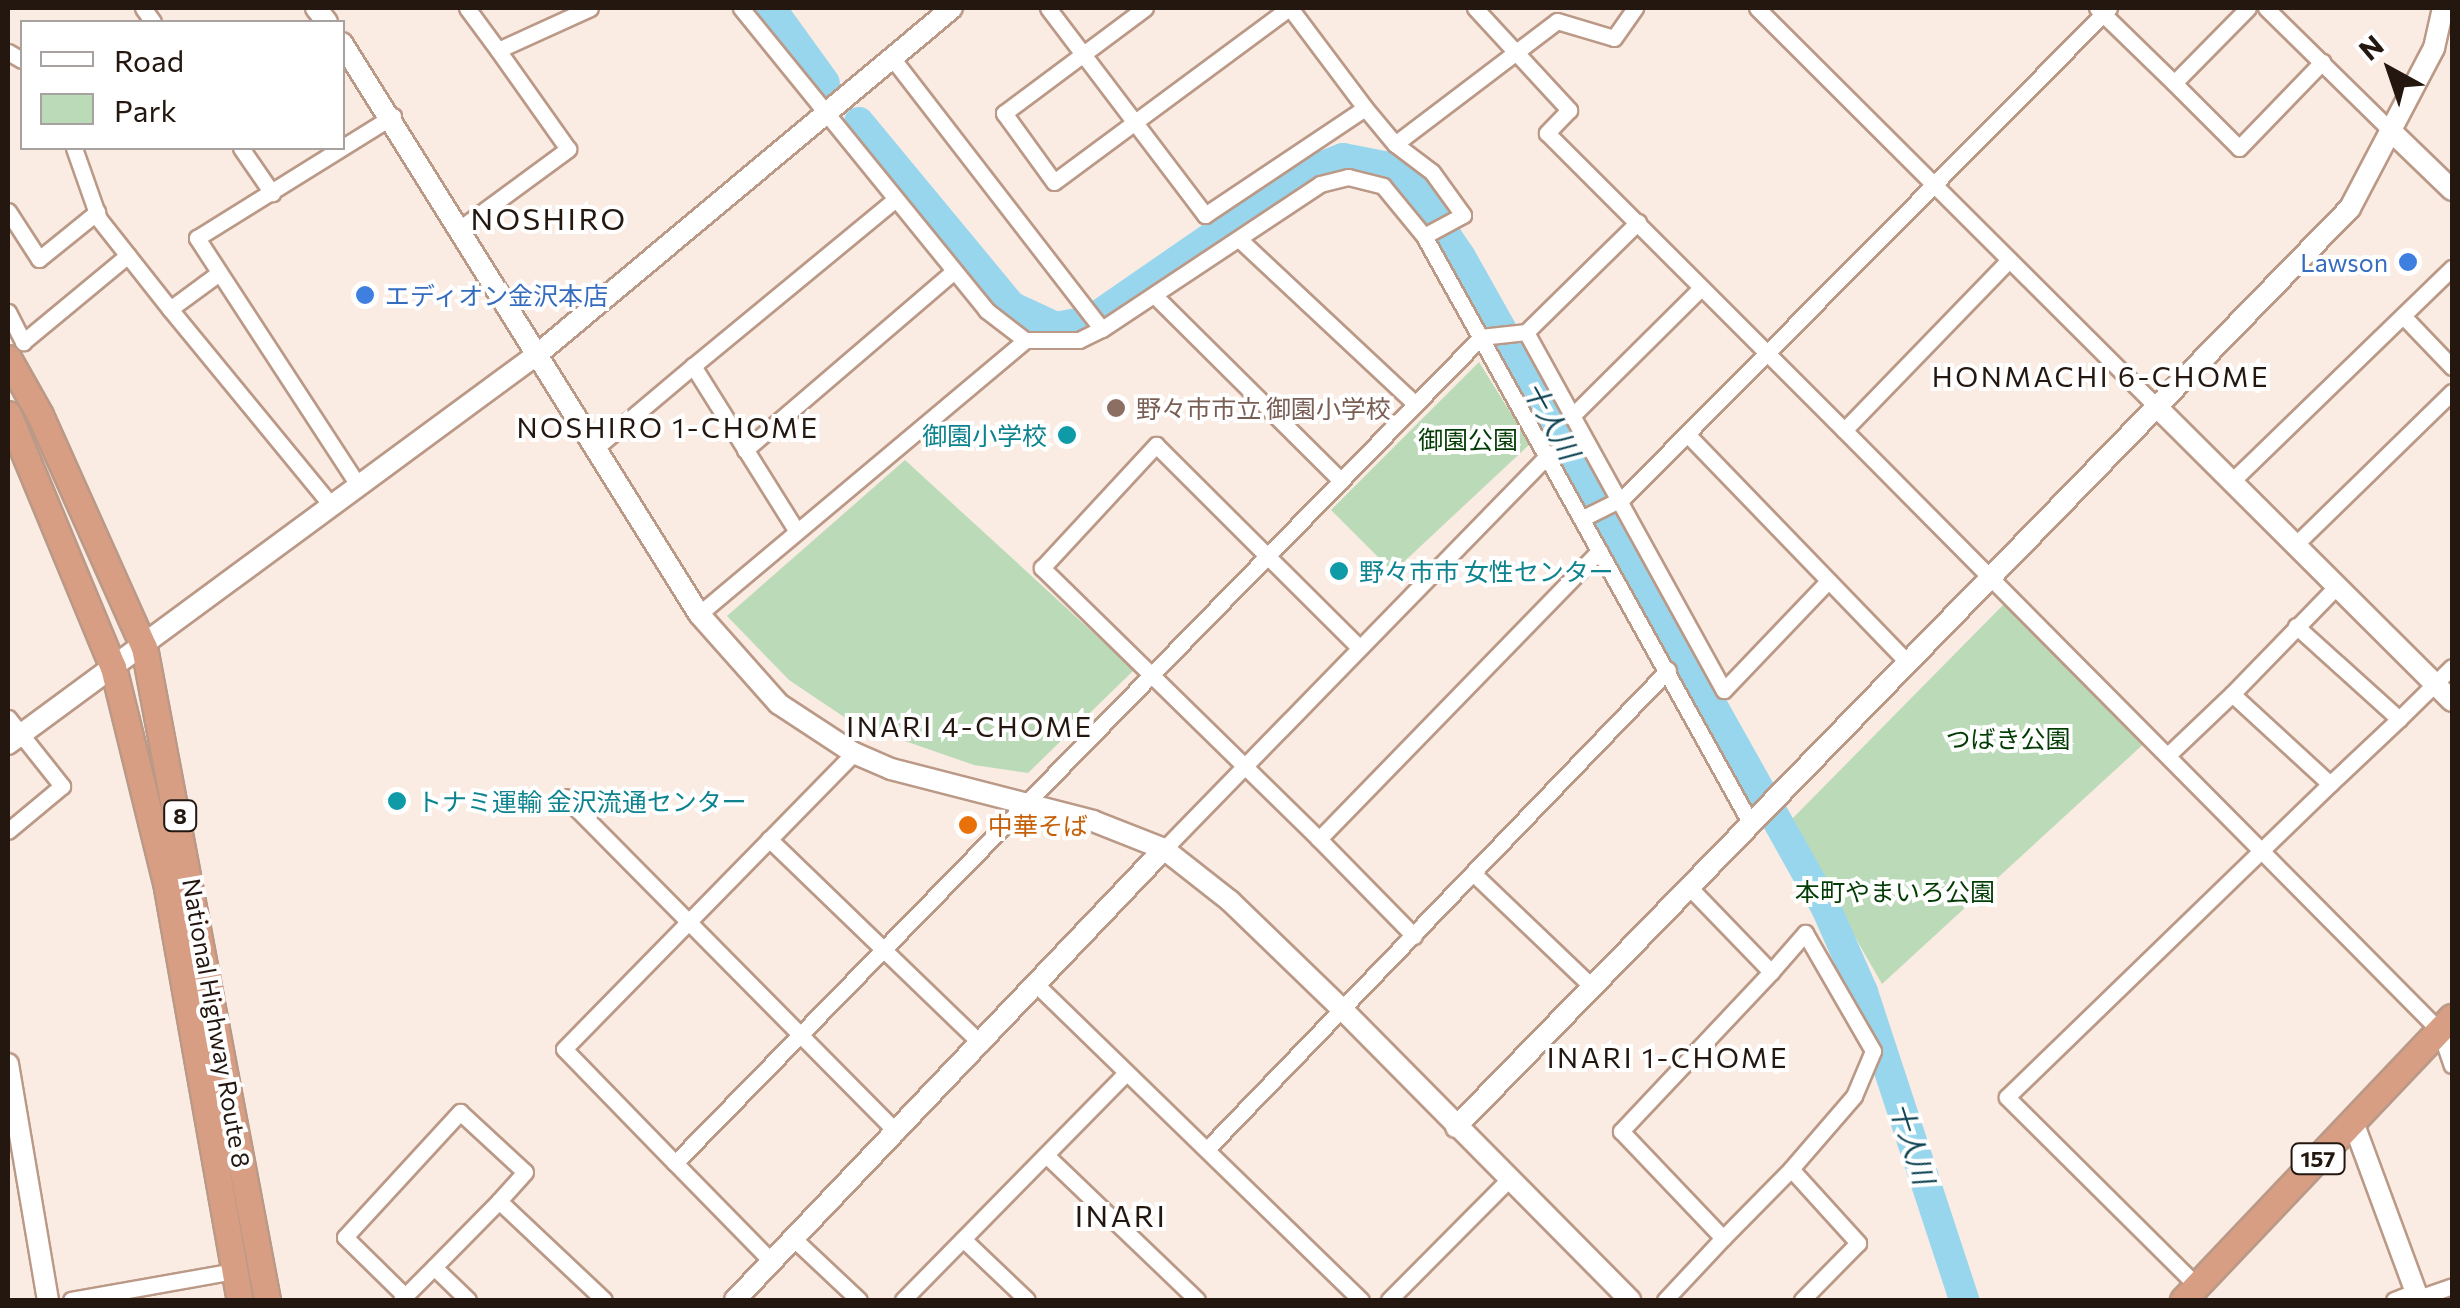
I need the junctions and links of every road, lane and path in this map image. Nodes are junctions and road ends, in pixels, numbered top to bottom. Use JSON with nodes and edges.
{"nodes":[{"id":1,"x":467,"y":8,"type":"edge"},
{"id":2,"x":590,"y":8,"type":"edge"},
{"id":3,"x":741,"y":8,"type":"edge"},
{"id":4,"x":952,"y":8,"type":"edge"},
{"id":5,"x":1048,"y":8,"type":"edge"},
{"id":6,"x":1144,"y":8,"type":"edge"},
{"id":7,"x":1290,"y":8,"type":"edge"},
{"id":8,"x":1475,"y":8,"type":"edge"},
{"id":9,"x":1565,"y":8,"type":"edge"},
{"id":10,"x":1635,"y":8,"type":"edge"},
{"id":11,"x":2248,"y":8,"type":"edge"},
{"id":12,"x":2266,"y":8,"type":"edge"},
{"id":13,"x":2443,"y":8,"type":"edge"},
{"id":14,"x":2103,"y":10,"type":"edge"},
{"id":15,"x":1769,"y":12,"type":"edge"},
{"id":16,"x":1570,"y":25,"type":"junction"},
{"id":17,"x":345,"y":47,"type":"edge"},
{"id":18,"x":498,"y":50,"type":"junction"},
{"id":19,"x":1512,"y":53,"type":"junction"},
{"id":20,"x":1082,"y":55,"type":"junction"},
{"id":21,"x":893,"y":59,"type":"junction"},
{"id":22,"x":2322,"y":62,"type":"junction"},
{"id":23,"x":2174,"y":83,"type":"junction"},
{"id":24,"x":1365,"y":108,"type":"junction"},
{"id":25,"x":393,"y":116,"type":"junction"},
{"id":26,"x":824,"y":119,"type":"junction"},
{"id":27,"x":1134,"y":123,"type":"junction"},
{"id":28,"x":2394,"y":133,"type":"junction"},
{"id":29,"x":1395,"y":144,"type":"junction"},
{"id":30,"x":345,"y":147,"type":"edge"},
{"id":31,"x":75,"y":150,"type":"edge"},
{"id":32,"x":242,"y":150,"type":"edge"},
{"id":33,"x":340,"y":150,"type":"edge"},
{"id":34,"x":1933,"y":183,"type":"junction"},
{"id":35,"x":2452,"y":190,"type":"edge"},
{"id":36,"x":272,"y":193,"type":"junction"},
{"id":37,"x":894,"y":201,"type":"junction"},
{"id":38,"x":8,"y":211,"type":"edge"},
{"id":39,"x":97,"y":212,"type":"junction"},
{"id":40,"x":1638,"y":222,"type":"junction"},
{"id":41,"x":462,"y":227,"type":"junction"},
{"id":42,"x":1428,"y":234,"type":"junction"},
{"id":43,"x":1240,"y":240,"type":"junction"},
{"id":44,"x":128,"y":255,"type":"junction"},
{"id":45,"x":2009,"y":260,"type":"junction"},
{"id":46,"x":2452,"y":268,"type":"edge"},
{"id":47,"x":953,"y":272,"type":"junction"},
{"id":48,"x":219,"y":274,"type":"junction"},
{"id":49,"x":1700,"y":290,"type":"junction"},
{"id":50,"x":1156,"y":297,"type":"junction"},
{"id":51,"x":170,"y":309,"type":"junction"},
{"id":52,"x":8,"y":312,"type":"edge"},
{"id":53,"x":2405,"y":318,"type":"junction"},
{"id":54,"x":1099,"y":325,"type":"junction"},
{"id":55,"x":1522,"y":332,"type":"junction"},
{"id":56,"x":1486,"y":337,"type":"junction"},
{"id":57,"x":1025,"y":340,"type":"junction"},
{"id":58,"x":13,"y":352,"type":"edge"},
{"id":59,"x":1766,"y":352,"type":"junction"},
{"id":60,"x":539,"y":353,"type":"junction"},
{"id":61,"x":693,"y":366,"type":"junction"},
{"id":62,"x":2452,"y":367,"type":"edge"},
{"id":63,"x":2452,"y":392,"type":"edge"},
{"id":64,"x":1414,"y":404,"type":"junction"},
{"id":65,"x":2158,"y":408,"type":"junction"},
{"id":66,"x":8,"y":414,"type":"edge"},
{"id":67,"x":1574,"y":414,"type":"junction"},
{"id":68,"x":1844,"y":430,"type":"junction"},
{"id":69,"x":1688,"y":434,"type":"junction"},
{"id":70,"x":598,"y":446,"type":"junction"},
{"id":71,"x":745,"y":450,"type":"junction"},
{"id":72,"x":1549,"y":454,"type":"junction"},
{"id":73,"x":1341,"y":482,"type":"junction"},
{"id":74,"x":2232,"y":482,"type":"junction"},
{"id":75,"x":358,"y":485,"type":"junction"},
{"id":76,"x":1616,"y":501,"type":"junction"},
{"id":77,"x":332,"y":506,"type":"junction"},
{"id":78,"x":1586,"y":516,"type":"junction"},
{"id":79,"x":796,"y":530,"type":"junction"},
{"id":80,"x":2295,"y":545,"type":"junction"},
{"id":81,"x":1600,"y":550,"type":"junction"},
{"id":82,"x":1270,"y":554,"type":"junction"},
{"id":83,"x":1993,"y":576,"type":"junction"},
{"id":84,"x":1828,"y":581,"type":"junction"},
{"id":85,"x":2338,"y":584,"type":"junction"},
{"id":86,"x":699,"y":614,"type":"junction"},
{"id":87,"x":2296,"y":626,"type":"junction"},
{"id":88,"x":144,"y":647,"type":"junction"},
{"id":89,"x":1358,"y":647,"type":"junction"},
{"id":90,"x":1908,"y":663,"type":"junction"},
{"id":91,"x":112,"y":667,"type":"junction"},
{"id":92,"x":2452,"y":668,"type":"edge"},
{"id":93,"x":1668,"y":670,"type":"junction"},
{"id":94,"x":1155,"y":672,"type":"junction"},
{"id":95,"x":2436,"y":684,"type":"junction"},
{"id":96,"x":2232,"y":694,"type":"junction"},
{"id":97,"x":2452,"y":701,"type":"edge"},
{"id":98,"x":2399,"y":719,"type":"junction"},
{"id":99,"x":12,"y":732,"type":"edge"},
{"id":100,"x":854,"y":753,"type":"junction"},
{"id":101,"x":2169,"y":754,"type":"junction"},
{"id":102,"x":1247,"y":768,"type":"junction"},
{"id":103,"x":2330,"y":784,"type":"junction"},
{"id":104,"x":566,"y":797,"type":"dead end"},
{"id":105,"x":1025,"y":804,"type":"junction"},
{"id":106,"x":1754,"y":821,"type":"junction"},
{"id":107,"x":8,"y":831,"type":"edge"},
{"id":108,"x":769,"y":839,"type":"junction"},
{"id":109,"x":1319,"y":839,"type":"junction"},
{"id":110,"x":1164,"y":848,"type":"junction"},
{"id":111,"x":2262,"y":850,"type":"junction"},
{"id":112,"x":1473,"y":874,"type":"junction"},
{"id":113,"x":1690,"y":888,"type":"junction"},
{"id":114,"x":687,"y":922,"type":"junction"},
{"id":115,"x":1414,"y":936,"type":"junction"},
{"id":116,"x":886,"y":950,"type":"junction"},
{"id":117,"x":1770,"y":972,"type":"junction"},
{"id":118,"x":1590,"y":985,"type":"junction"},
{"id":119,"x":1039,"y":987,"type":"junction"},
{"id":120,"x":1344,"y":1011,"type":"junction"},
{"id":121,"x":2446,"y":1024,"type":"edge"},
{"id":122,"x":801,"y":1036,"type":"junction"},
{"id":123,"x":981,"y":1044,"type":"junction"},
{"id":124,"x":8,"y":1064,"type":"edge"},
{"id":125,"x":2452,"y":1066,"type":"edge"},
{"id":126,"x":1126,"y":1073,"type":"junction"},
{"id":127,"x":2353,"y":1122,"type":"junction"},
{"id":128,"x":1456,"y":1127,"type":"junction"},
{"id":129,"x":897,"y":1132,"type":"junction"},
{"id":130,"x":1209,"y":1147,"type":"junction"},
{"id":131,"x":1046,"y":1155,"type":"junction"},
{"id":132,"x":675,"y":1163,"type":"junction"},
{"id":133,"x":1792,"y":1170,"type":"junction"},
{"id":134,"x":1508,"y":1182,"type":"junction"},
{"id":135,"x":499,"y":1201,"type":"junction"},
{"id":136,"x":1723,"y":1238,"type":"junction"},
{"id":137,"x":794,"y":1239,"type":"junction"},
{"id":138,"x":964,"y":1239,"type":"junction"},
{"id":139,"x":772,"y":1262,"type":"junction"},
{"id":140,"x":434,"y":1268,"type":"junction"},
{"id":141,"x":233,"y":1270,"type":"junction"},
{"id":142,"x":2452,"y":1286,"type":"edge"},
{"id":143,"x":2190,"y":1293,"type":"edge"},
{"id":144,"x":2418,"y":1297,"type":"edge"},
{"id":145,"x":402,"y":1298,"type":"edge"},
{"id":146,"x":48,"y":1300,"type":"edge"},
{"id":147,"x":71,"y":1300,"type":"edge"},
{"id":148,"x":240,"y":1300,"type":"edge"},
{"id":149,"x":267,"y":1300,"type":"edge"},
{"id":150,"x":468,"y":1300,"type":"edge"},
{"id":151,"x":604,"y":1300,"type":"edge"},
{"id":152,"x":735,"y":1300,"type":"edge"},
{"id":153,"x":860,"y":1300,"type":"edge"},
{"id":154,"x":904,"y":1300,"type":"edge"},
{"id":155,"x":1027,"y":1300,"type":"edge"},
{"id":156,"x":1197,"y":1300,"type":"edge"},
{"id":157,"x":1361,"y":1300,"type":"edge"},
{"id":158,"x":1389,"y":1300,"type":"edge"},
{"id":159,"x":1630,"y":1300,"type":"edge"},
{"id":160,"x":1665,"y":1300,"type":"edge"},
{"id":161,"x":1802,"y":1300,"type":"edge"},
{"id":162,"x":2394,"y":1300,"type":"edge"}],
"edges":[{"from":1,"to":18,"type":"street"},
{"from":2,"to":18,"type":"street"},
{"from":3,"to":26,"type":"street"},
{"from":4,"to":21,"type":"street"},
{"from":5,"to":20,"type":"street"},
{"from":6,"to":20,"type":"street"},
{"from":7,"to":24,"type":"street"},
{"from":7,"to":27,"type":"street"},
{"from":8,"to":19,"type":"street"},
{"from":9,"to":16,"type":"street"},
{"from":10,"to":16,"type":"street"},
{"from":11,"to":23,"type":"street"},
{"from":12,"to":22,"type":"street"},
{"from":13,"to":28,"type":"street"},
{"from":14,"to":23,"type":"street"},
{"from":14,"to":34,"type":"street"},
{"from":15,"to":34,"type":"street"},
{"from":16,"to":19,"type":"street"},
{"from":17,"to":25,"type":"street"},
{"from":18,"to":41,"type":"street"},
{"from":19,"to":29,"type":"street"},
{"from":19,"to":40,"type":"street"},
{"from":20,"to":27,"type":"street"},
{"from":20,"to":27,"type":"street"},
{"from":21,"to":26,"type":"street"},
{"from":21,"to":54,"type":"street"},
{"from":22,"to":23,"type":"street"},
{"from":22,"to":28,"type":"street"},
{"from":24,"to":27,"type":"street"},
{"from":24,"to":29,"type":"street"},
{"from":25,"to":30,"type":"street"},
{"from":25,"to":41,"type":"street"},
{"from":26,"to":37,"type":"street"},
{"from":26,"to":60,"type":"street"},
{"from":28,"to":35,"type":"street"},
{"from":28,"to":65,"type":"street"},
{"from":29,"to":42,"type":"street"},
{"from":31,"to":39,"type":"street"},
{"from":32,"to":36,"type":"street"},
{"from":33,"to":36,"type":"street"},
{"from":34,"to":45,"type":"street"},
{"from":34,"to":59,"type":"street"},
{"from":36,"to":48,"type":"street"},
{"from":37,"to":47,"type":"street"},
{"from":37,"to":61,"type":"street"},
{"from":38,"to":39,"type":"street"},
{"from":39,"to":44,"type":"street"},
{"from":40,"to":49,"type":"street"},
{"from":40,"to":55,"type":"street"},
{"from":41,"to":60,"type":"street"},
{"from":42,"to":43,"type":"street"},
{"from":42,"to":56,"type":"street"},
{"from":43,"to":50,"type":"street"},
{"from":43,"to":64,"type":"street"},
{"from":44,"to":51,"type":"street"},
{"from":44,"to":58,"type":"street"},
{"from":45,"to":65,"type":"street"},
{"from":45,"to":68,"type":"street"},
{"from":46,"to":53,"type":"street"},
{"from":47,"to":57,"type":"street"},
{"from":47,"to":71,"type":"street"},
{"from":48,"to":51,"type":"street"},
{"from":48,"to":75,"type":"street"},
{"from":49,"to":59,"type":"street"},
{"from":49,"to":67,"type":"street"},
{"from":50,"to":54,"type":"street"},
{"from":50,"to":73,"type":"street"},
{"from":51,"to":77,"type":"street"},
{"from":52,"to":58,"type":"street"},
{"from":53,"to":62,"type":"street"},
{"from":53,"to":74,"type":"street"},
{"from":54,"to":57,"type":"street"},
{"from":55,"to":56,"type":"street"},
{"from":55,"to":67,"type":"street"},
{"from":56,"to":64,"type":"street"},
{"from":56,"to":72,"type":"street"},
{"from":57,"to":79,"type":"street"},
{"from":58,"to":88,"type":"highway","name":"National Highway Route 8","number":"8"},
{"from":59,"to":68,"type":"street"},
{"from":59,"to":69,"type":"street"},
{"from":60,"to":70,"type":"street"},
{"from":60,"to":75,"type":"street"},
{"from":61,"to":70,"type":"street"},
{"from":61,"to":71,"type":"street"},
{"from":63,"to":80,"type":"street"},
{"from":64,"to":73,"type":"street"},
{"from":65,"to":74,"type":"street"},
{"from":65,"to":83,"type":"street"},
{"from":66,"to":91,"type":"highway","name":"National Highway Route 8","number":"8"},
{"from":67,"to":76,"type":"street"},
{"from":68,"to":83,"type":"street"},
{"from":69,"to":76,"type":"street"},
{"from":69,"to":84,"type":"street"},
{"from":70,"to":86,"type":"street"},
{"from":71,"to":79,"type":"street"},
{"from":72,"to":78,"type":"street"},
{"from":72,"to":89,"type":"street"},
{"from":73,"to":82,"type":"street"},
{"from":74,"to":80,"type":"street"},
{"from":75,"to":77,"type":"street"},
{"from":76,"to":78,"type":"street"},
{"from":76,"to":84,"type":"street"},
{"from":77,"to":88,"type":"street"},
{"from":78,"to":81,"type":"street"},
{"from":79,"to":86,"type":"street"},
{"from":80,"to":85,"type":"street"},
{"from":81,"to":93,"type":"street"},
{"from":81,"to":109,"type":"street"},
{"from":82,"to":89,"type":"street"},
{"from":82,"to":94,"type":"street"},
{"from":82,"to":94,"type":"street"},
{"from":83,"to":90,"type":"street"},
{"from":83,"to":101,"type":"street"},
{"from":84,"to":90,"type":"street"},
{"from":85,"to":87,"type":"street"},
{"from":85,"to":95,"type":"street"},
{"from":86,"to":100,"type":"street"},
{"from":87,"to":96,"type":"street"},
{"from":87,"to":98,"type":"street"},
{"from":88,"to":91,"type":"street"},
{"from":88,"to":149,"type":"highway","name":"National Highway Route 8","number":"8"},
{"from":89,"to":102,"type":"street"},
{"from":90,"to":106,"type":"street"},
{"from":91,"to":99,"type":"street"},
{"from":91,"to":141,"type":"highway","name":"National Highway Route 8","number":"8"},
{"from":92,"to":95,"type":"street"},
{"from":93,"to":106,"type":"street"},
{"from":93,"to":112,"type":"street"},
{"from":94,"to":102,"type":"street"},
{"from":94,"to":105,"type":"street"},
{"from":95,"to":97,"type":"street"},
{"from":95,"to":98,"type":"street"},
{"from":96,"to":101,"type":"street"},
{"from":96,"to":103,"type":"street"},
{"from":98,"to":103,"type":"street"},
{"from":99,"to":107,"type":"street"},
{"from":100,"to":105,"type":"street"},
{"from":100,"to":108,"type":"street"},
{"from":101,"to":111,"type":"street"},
{"from":102,"to":109,"type":"street"},
{"from":102,"to":110,"type":"street"},
{"from":103,"to":111,"type":"street"},
{"from":104,"to":114,"type":"street"},
{"from":105,"to":110,"type":"street"},
{"from":105,"to":116,"type":"street"},
{"from":106,"to":113,"type":"street"},
{"from":108,"to":114,"type":"street"},
{"from":108,"to":116,"type":"street"},
{"from":109,"to":115,"type":"street"},
{"from":110,"to":119,"type":"street"},
{"from":110,"to":120,"type":"street"},
{"from":111,"to":121,"type":"street"},
{"from":111,"to":143,"type":"street"},
{"from":112,"to":115,"type":"street"},
{"from":112,"to":118,"type":"street"},
{"from":113,"to":117,"type":"street"},
{"from":113,"to":118,"type":"street"},
{"from":114,"to":122,"type":"street"},
{"from":114,"to":132,"type":"street"},
{"from":115,"to":120,"type":"street"},
{"from":116,"to":122,"type":"street"},
{"from":116,"to":123,"type":"street"},
{"from":117,"to":133,"type":"street"},
{"from":117,"to":136,"type":"street"},
{"from":118,"to":128,"type":"street"},
{"from":119,"to":123,"type":"street"},
{"from":119,"to":126,"type":"street"},
{"from":120,"to":128,"type":"street"},
{"from":120,"to":130,"type":"street"},
{"from":121,"to":125,"type":"street"},
{"from":121,"to":127,"type":"highway","number":"157"},
{"from":122,"to":129,"type":"street"},
{"from":122,"to":132,"type":"street"},
{"from":123,"to":129,"type":"street"},
{"from":124,"to":146,"type":"street"},
{"from":126,"to":130,"type":"street"},
{"from":126,"to":131,"type":"street"},
{"from":127,"to":143,"type":"highway","number":"157"},
{"from":127,"to":144,"type":"street"},
{"from":128,"to":134,"type":"street"},
{"from":129,"to":137,"type":"street"},
{"from":130,"to":157,"type":"street"},
{"from":131,"to":138,"type":"street"},
{"from":131,"to":156,"type":"street"},
{"from":132,"to":139,"type":"street"},
{"from":133,"to":136,"type":"street"},
{"from":133,"to":161,"type":"street"},
{"from":134,"to":158,"type":"street"},
{"from":134,"to":159,"type":"street"},
{"from":135,"to":140,"type":"street"},
{"from":135,"to":145,"type":"street"},
{"from":135,"to":151,"type":"street"},
{"from":136,"to":160,"type":"street"},
{"from":137,"to":139,"type":"street"},
{"from":137,"to":153,"type":"street"},
{"from":138,"to":154,"type":"street"},
{"from":138,"to":155,"type":"street"},
{"from":139,"to":152,"type":"street"},
{"from":140,"to":145,"type":"street"},
{"from":140,"to":150,"type":"street"},
{"from":141,"to":147,"type":"street"},
{"from":141,"to":148,"type":"highway","name":"National Highway Route 8","number":"8"},
{"from":142,"to":144,"type":"street"},
{"from":144,"to":162,"type":"street"}]}
